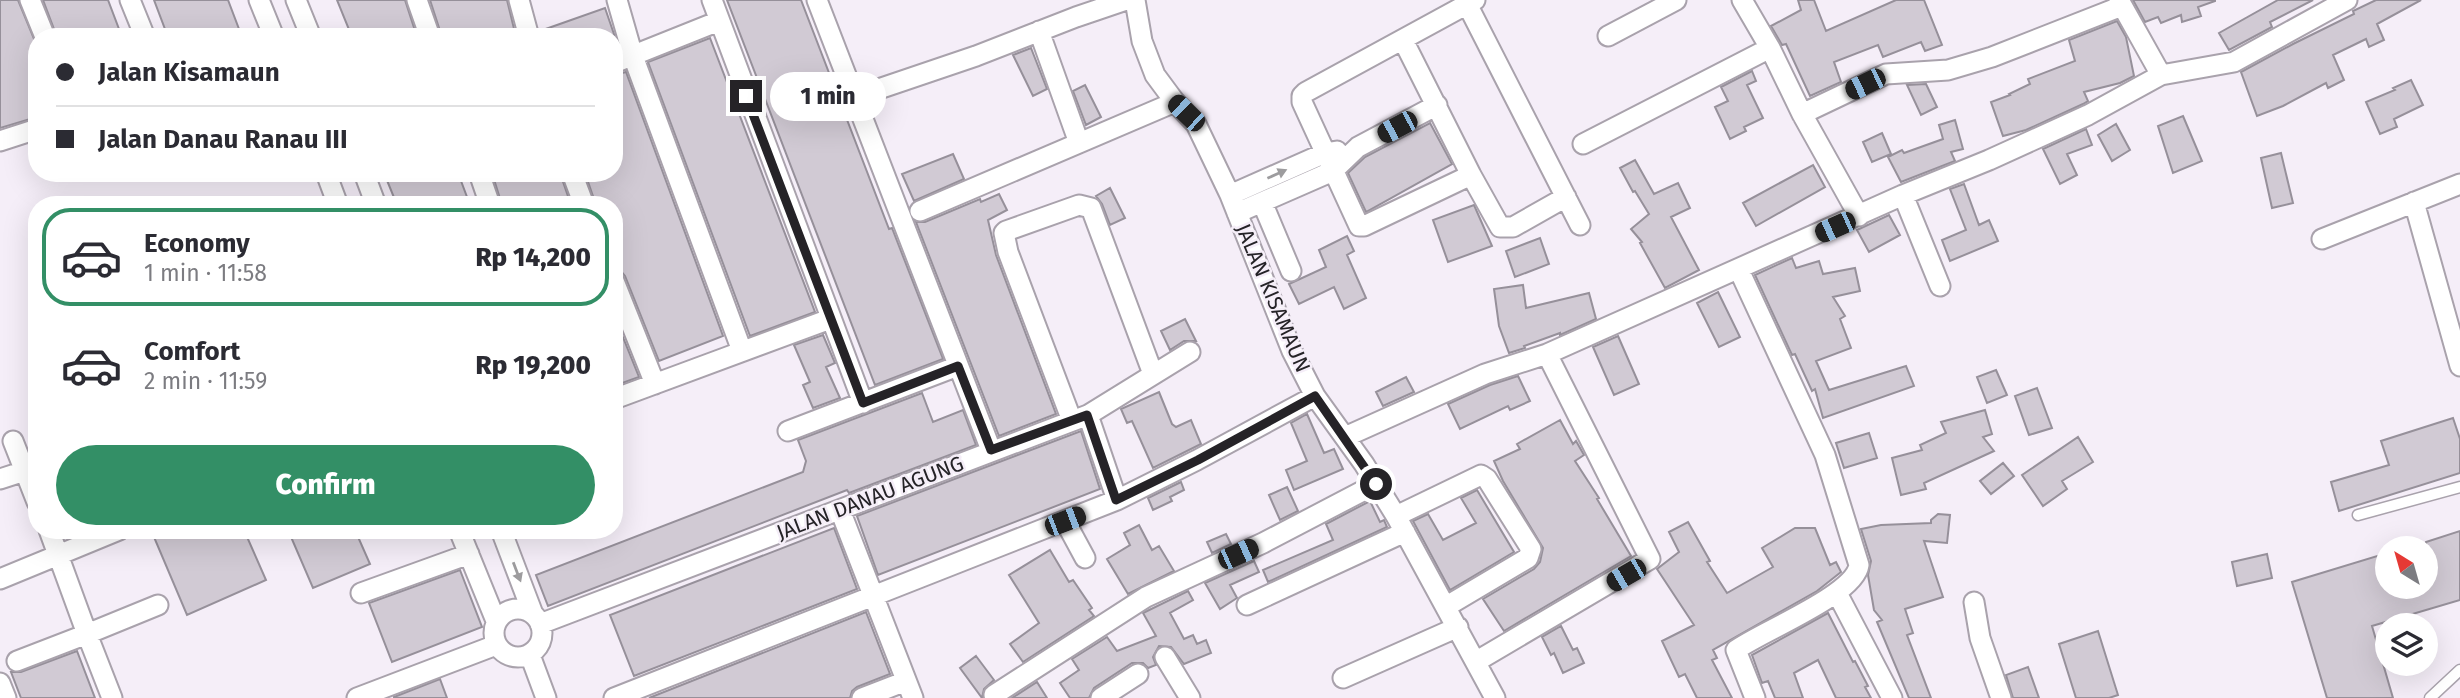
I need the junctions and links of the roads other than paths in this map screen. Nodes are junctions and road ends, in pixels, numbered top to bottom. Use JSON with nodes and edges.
{"nodes":[{"id":1,"x":30,"y":0,"type":"edge"},
{"id":2,"x":130,"y":0,"type":"edge"},
{"id":3,"x":259,"y":0,"type":"edge"},
{"id":4,"x":296,"y":0,"type":"edge"},
{"id":5,"x":417,"y":0,"type":"edge"},
{"id":6,"x":519,"y":0,"type":"edge"},
{"id":7,"x":617,"y":0,"type":"edge"},
{"id":8,"x":712,"y":0,"type":"edge"},
{"id":9,"x":817,"y":0,"type":"edge"},
{"id":10,"x":1126,"y":0,"type":"edge"},
{"id":11,"x":1135,"y":0,"type":"edge"},
{"id":12,"x":1676,"y":0,"type":"edge"},
{"id":13,"x":1742,"y":0,"type":"edge"},
{"id":14,"x":2347,"y":0,"type":"edge"},
{"id":15,"x":1471,"y":2,"type":"edge"},
{"id":16,"x":2121,"y":3,"type":"edge"},
{"id":17,"x":719,"y":22,"type":"junction"},
{"id":18,"x":41,"y":28,"type":"edge"},
{"id":19,"x":141,"y":28,"type":"edge"},
{"id":20,"x":270,"y":28,"type":"edge"},
{"id":21,"x":307,"y":28,"type":"edge"},
{"id":22,"x":427,"y":28,"type":"edge"},
{"id":23,"x":527,"y":28,"type":"edge"},
{"id":24,"x":620,"y":28,"type":"edge"},
{"id":25,"x":1039,"y":31,"type":"junction"},
{"id":26,"x":1608,"y":36,"type":"dead end"},
{"id":27,"x":1403,"y":40,"type":"junction"},
{"id":28,"x":1770,"y":48,"type":"junction"},
{"id":29,"x":623,"y":60,"type":"edge"},
{"id":30,"x":2161,"y":75,"type":"junction"},
{"id":31,"x":855,"y":97,"type":"junction"},
{"id":32,"x":1175,"y":102,"type":"junction"},
{"id":33,"x":1437,"y":105,"type":"junction"},
{"id":34,"x":1802,"y":114,"type":"junction"},
{"id":35,"x":28,"y":132,"type":"edge"},
{"id":36,"x":0,"y":141,"type":"edge"},
{"id":37,"x":1079,"y":143,"type":"junction"},
{"id":38,"x":1583,"y":144,"type":"dead end"},
{"id":39,"x":1329,"y":162,"type":"junction"},
{"id":40,"x":1471,"y":175,"type":"junction"},
{"id":41,"x":2460,"y":184,"type":"edge"},
{"id":42,"x":1903,"y":195,"type":"junction"},
{"id":43,"x":1566,"y":197,"type":"junction"},
{"id":44,"x":1262,"y":202,"type":"junction"},
{"id":45,"x":2414,"y":202,"type":"junction"},
{"id":46,"x":1233,"y":204,"type":"junction"},
{"id":47,"x":920,"y":211,"type":"dead end"},
{"id":48,"x":1859,"y":216,"type":"junction"},
{"id":49,"x":1580,"y":225,"type":"dead end"},
{"id":50,"x":2322,"y":239,"type":"dead end"},
{"id":51,"x":1739,"y":270,"type":"junction"},
{"id":52,"x":1291,"y":271,"type":"dead end"},
{"id":53,"x":1940,"y":286,"type":"dead end"},
{"id":54,"x":623,"y":304,"type":"edge"},
{"id":55,"x":2453,"y":313,"type":"edge"},
{"id":56,"x":830,"y":319,"type":"junction"},
{"id":57,"x":742,"y":351,"type":"junction"},
{"id":58,"x":1190,"y":352,"type":"dead end"},
{"id":59,"x":1547,"y":354,"type":"junction"},
{"id":60,"x":958,"y":366,"type":"junction"},
{"id":61,"x":2460,"y":366,"type":"edge"},
{"id":62,"x":1153,"y":374,"type":"junction"},
{"id":63,"x":655,"y":384,"type":"junction"},
{"id":64,"x":623,"y":396,"type":"edge"},
{"id":65,"x":1315,"y":396,"type":"junction"},
{"id":66,"x":863,"y":403,"type":"junction"},
{"id":67,"x":1080,"y":418,"type":"junction"},
{"id":68,"x":788,"y":431,"type":"dead end"},
{"id":69,"x":1345,"y":438,"type":"junction"},
{"id":70,"x":13,"y":440,"type":"dead end"},
{"id":71,"x":991,"y":450,"type":"junction"},
{"id":72,"x":28,"y":466,"type":"edge"},
{"id":73,"x":28,"y":470,"type":"edge"},
{"id":74,"x":0,"y":480,"type":"edge"},
{"id":75,"x":1376,"y":484,"type":"junction"},
{"id":76,"x":2460,"y":487,"type":"edge"},
{"id":77,"x":1116,"y":500,"type":"junction"},
{"id":78,"x":840,"y":510,"type":"junction"},
{"id":79,"x":2358,"y":515,"type":"dead end"},
{"id":80,"x":1065,"y":521,"type":"junction"},
{"id":81,"x":1400,"y":524,"type":"junction"},
{"id":82,"x":52,"y":539,"type":"edge"},
{"id":83,"x":97,"y":539,"type":"edge"},
{"id":84,"x":463,"y":539,"type":"edge"},
{"id":85,"x":505,"y":539,"type":"edge"},
{"id":86,"x":469,"y":554,"type":"junction"},
{"id":87,"x":59,"y":555,"type":"junction"},
{"id":88,"x":1085,"y":558,"type":"dead end"},
{"id":89,"x":0,"y":579,"type":"edge"},
{"id":90,"x":361,"y":593,"type":"dead end"},
{"id":91,"x":1837,"y":593,"type":"junction"},
{"id":92,"x":874,"y":597,"type":"junction"},
{"id":93,"x":1974,"y":601,"type":"dead end"},
{"id":94,"x":158,"y":605,"type":"dead end"},
{"id":95,"x":1247,"y":606,"type":"dead end"},
{"id":96,"x":1447,"y":606,"type":"junction"},
{"id":97,"x":537,"y":619,"type":"junction"},
{"id":98,"x":496,"y":621,"type":"junction"},
{"id":99,"x":1458,"y":627,"type":"junction"},
{"id":100,"x":87,"y":634,"type":"junction"},
{"id":101,"x":496,"y":645,"type":"junction"},
{"id":102,"x":530,"y":655,"type":"junction"},
{"id":103,"x":1165,"y":657,"type":"dead end"},
{"id":104,"x":17,"y":661,"type":"dead end"},
{"id":105,"x":1476,"y":661,"type":"junction"},
{"id":106,"x":2460,"y":670,"type":"edge"},
{"id":107,"x":1138,"y":674,"type":"dead end"},
{"id":108,"x":1343,"y":678,"type":"dead end"},
{"id":109,"x":0,"y":683,"type":"edge"},
{"id":110,"x":909,"y":689,"type":"edge"},
{"id":111,"x":637,"y":694,"type":"edge"},
{"id":112,"x":993,"y":695,"type":"dead end"},
{"id":113,"x":6,"y":698,"type":"edge"},
{"id":114,"x":112,"y":698,"type":"edge"},
{"id":115,"x":357,"y":698,"type":"edge"},
{"id":116,"x":546,"y":698,"type":"edge"},
{"id":117,"x":614,"y":698,"type":"edge"},
{"id":118,"x":862,"y":698,"type":"edge"},
{"id":119,"x":1101,"y":698,"type":"edge"},
{"id":120,"x":1190,"y":698,"type":"edge"},
{"id":121,"x":1495,"y":698,"type":"edge"},
{"id":122,"x":1755,"y":698,"type":"edge"},
{"id":123,"x":1892,"y":698,"type":"edge"},
{"id":124,"x":2001,"y":698,"type":"edge"},
{"id":125,"x":2430,"y":698,"type":"edge"}],
"edges":[{"from":1,"to":18,"type":"street"},
{"from":2,"to":19,"type":"street"},
{"from":3,"to":20,"type":"street"},
{"from":4,"to":21,"type":"street"},
{"from":5,"to":22,"type":"street"},
{"from":6,"to":23,"type":"street"},
{"from":7,"to":24,"type":"street"},
{"from":8,"to":17,"type":"street"},
{"from":9,"to":31,"type":"street"},
{"from":10,"to":25,"type":"street"},
{"from":11,"to":32,"type":"street","name":"JALAN KISAMAUN"},
{"from":12,"to":26,"type":"street"},
{"from":13,"to":28,"type":"street"},
{"from":14,"to":30,"type":"street"},
{"from":15,"to":27,"type":"street"},
{"from":15,"to":43,"type":"street"},
{"from":16,"to":30,"type":"street"},
{"from":16,"to":34,"type":"street"},
{"from":17,"to":29,"type":"street"},
{"from":17,"to":56,"type":"street"},
{"from":25,"to":31,"type":"street"},
{"from":25,"to":37,"type":"street"},
{"from":27,"to":33,"type":"street"},
{"from":27,"to":39,"type":"street"},
{"from":28,"to":34,"type":"street"},
{"from":28,"to":38,"type":"street"},
{"from":29,"to":57,"type":"street"},
{"from":30,"to":42,"type":"street"},
{"from":31,"to":60,"type":"street"},
{"from":32,"to":37,"type":"street"},
{"from":32,"to":46,"type":"street","name":"JALAN KISAMAUN"},
{"from":33,"to":39,"type":"street"},
{"from":33,"to":40,"type":"street"},
{"from":34,"to":48,"type":"street"},
{"from":35,"to":36,"type":"street"},
{"from":37,"to":47,"type":"street"},
{"from":39,"to":40,"type":"street"},
{"from":39,"to":44,"type":"street"},
{"from":46,"to":39,"type":"street","one_way":true},
{"from":40,"to":43,"type":"street"},
{"from":41,"to":45,"type":"street"},
{"from":42,"to":48,"type":"street"},
{"from":42,"to":53,"type":"street"},
{"from":43,"to":49,"type":"street"},
{"from":44,"to":46,"type":"street"},
{"from":44,"to":52,"type":"street"},
{"from":45,"to":50,"type":"street"},
{"from":45,"to":55,"type":"street"},
{"from":46,"to":65,"type":"street","name":"JALAN KISAMAUN"},
{"from":48,"to":51,"type":"street"},
{"from":51,"to":59,"type":"street"},
{"from":51,"to":91,"type":"street"},
{"from":54,"to":63,"type":"street"},
{"from":55,"to":61,"type":"street"},
{"from":56,"to":57,"type":"street"},
{"from":56,"to":66,"type":"street"},
{"from":57,"to":63,"type":"street"},
{"from":58,"to":62,"type":"street","name":"JALAN DANAU AGUNG"},
{"from":59,"to":69,"type":"street"},
{"from":59,"to":105,"type":"street"},
{"from":60,"to":66,"type":"street"},
{"from":60,"to":71,"type":"street"},
{"from":62,"to":67,"type":"street","name":"JALAN DANAU AGUNG"},
{"from":62,"to":67,"type":"street"},
{"from":63,"to":64,"type":"street"},
{"from":65,"to":69,"type":"street","name":"JALAN KISAMAUN"},
{"from":65,"to":77,"type":"street"},
{"from":66,"to":68,"type":"street"},
{"from":67,"to":71,"type":"street","name":"JALAN DANAU AGUNG"},
{"from":67,"to":77,"type":"street"},
{"from":69,"to":75,"type":"street","name":"JALAN KISAMAUN"},
{"from":70,"to":72,"type":"street"},
{"from":71,"to":78,"type":"street","name":"JALAN DANAU AGUNG"},
{"from":73,"to":74,"type":"street"},
{"from":75,"to":81,"type":"street","name":"JALAN KISAMAUN"},
{"from":75,"to":112,"type":"street"},
{"from":76,"to":79,"type":"lane"},
{"from":77,"to":80,"type":"street"},
{"from":78,"to":92,"type":"street"},
{"from":78,"to":97,"type":"street","name":"JALAN DANAU AGUNG"},
{"from":80,"to":88,"type":"street"},
{"from":80,"to":92,"type":"street"},
{"from":81,"to":95,"type":"street"},
{"from":81,"to":96,"type":"street","name":"JALAN KISAMAUN"},
{"from":81,"to":96,"type":"street"},
{"from":82,"to":87,"type":"street"},
{"from":83,"to":87,"type":"street"},
{"from":84,"to":86,"type":"street"},
{"from":85,"to":97,"type":"street","one_way":true},
{"from":86,"to":90,"type":"street"},
{"from":86,"to":98,"type":"street"},
{"from":87,"to":89,"type":"street"},
{"from":87,"to":100,"type":"street"},
{"from":91,"to":122,"type":"street"},
{"from":91,"to":123,"type":"street"},
{"from":92,"to":110,"type":"street"},
{"from":92,"to":111,"type":"street"},
{"from":93,"to":124,"type":"street"},
{"from":94,"to":100,"type":"street"},
{"from":96,"to":99,"type":"street","name":"JALAN KISAMAUN"},
{"from":97,"to":98,"type":"street"},
{"from":97,"to":102,"type":"street"},
{"from":98,"to":101,"type":"street"},
{"from":99,"to":105,"type":"street","name":"JALAN KISAMAUN"},
{"from":99,"to":108,"type":"street"},
{"from":100,"to":104,"type":"street"},
{"from":100,"to":114,"type":"street"},
{"from":101,"to":102,"type":"street"},
{"from":101,"to":115,"type":"street"},
{"from":102,"to":116,"type":"street"},
{"from":103,"to":120,"type":"street"},
{"from":105,"to":121,"type":"street","name":"JALAN KISAMAUN"},
{"from":106,"to":125,"type":"lane"},
{"from":107,"to":119,"type":"street"},
{"from":109,"to":113,"type":"street"},
{"from":110,"to":118,"type":"street"},
{"from":111,"to":117,"type":"street"}]}
